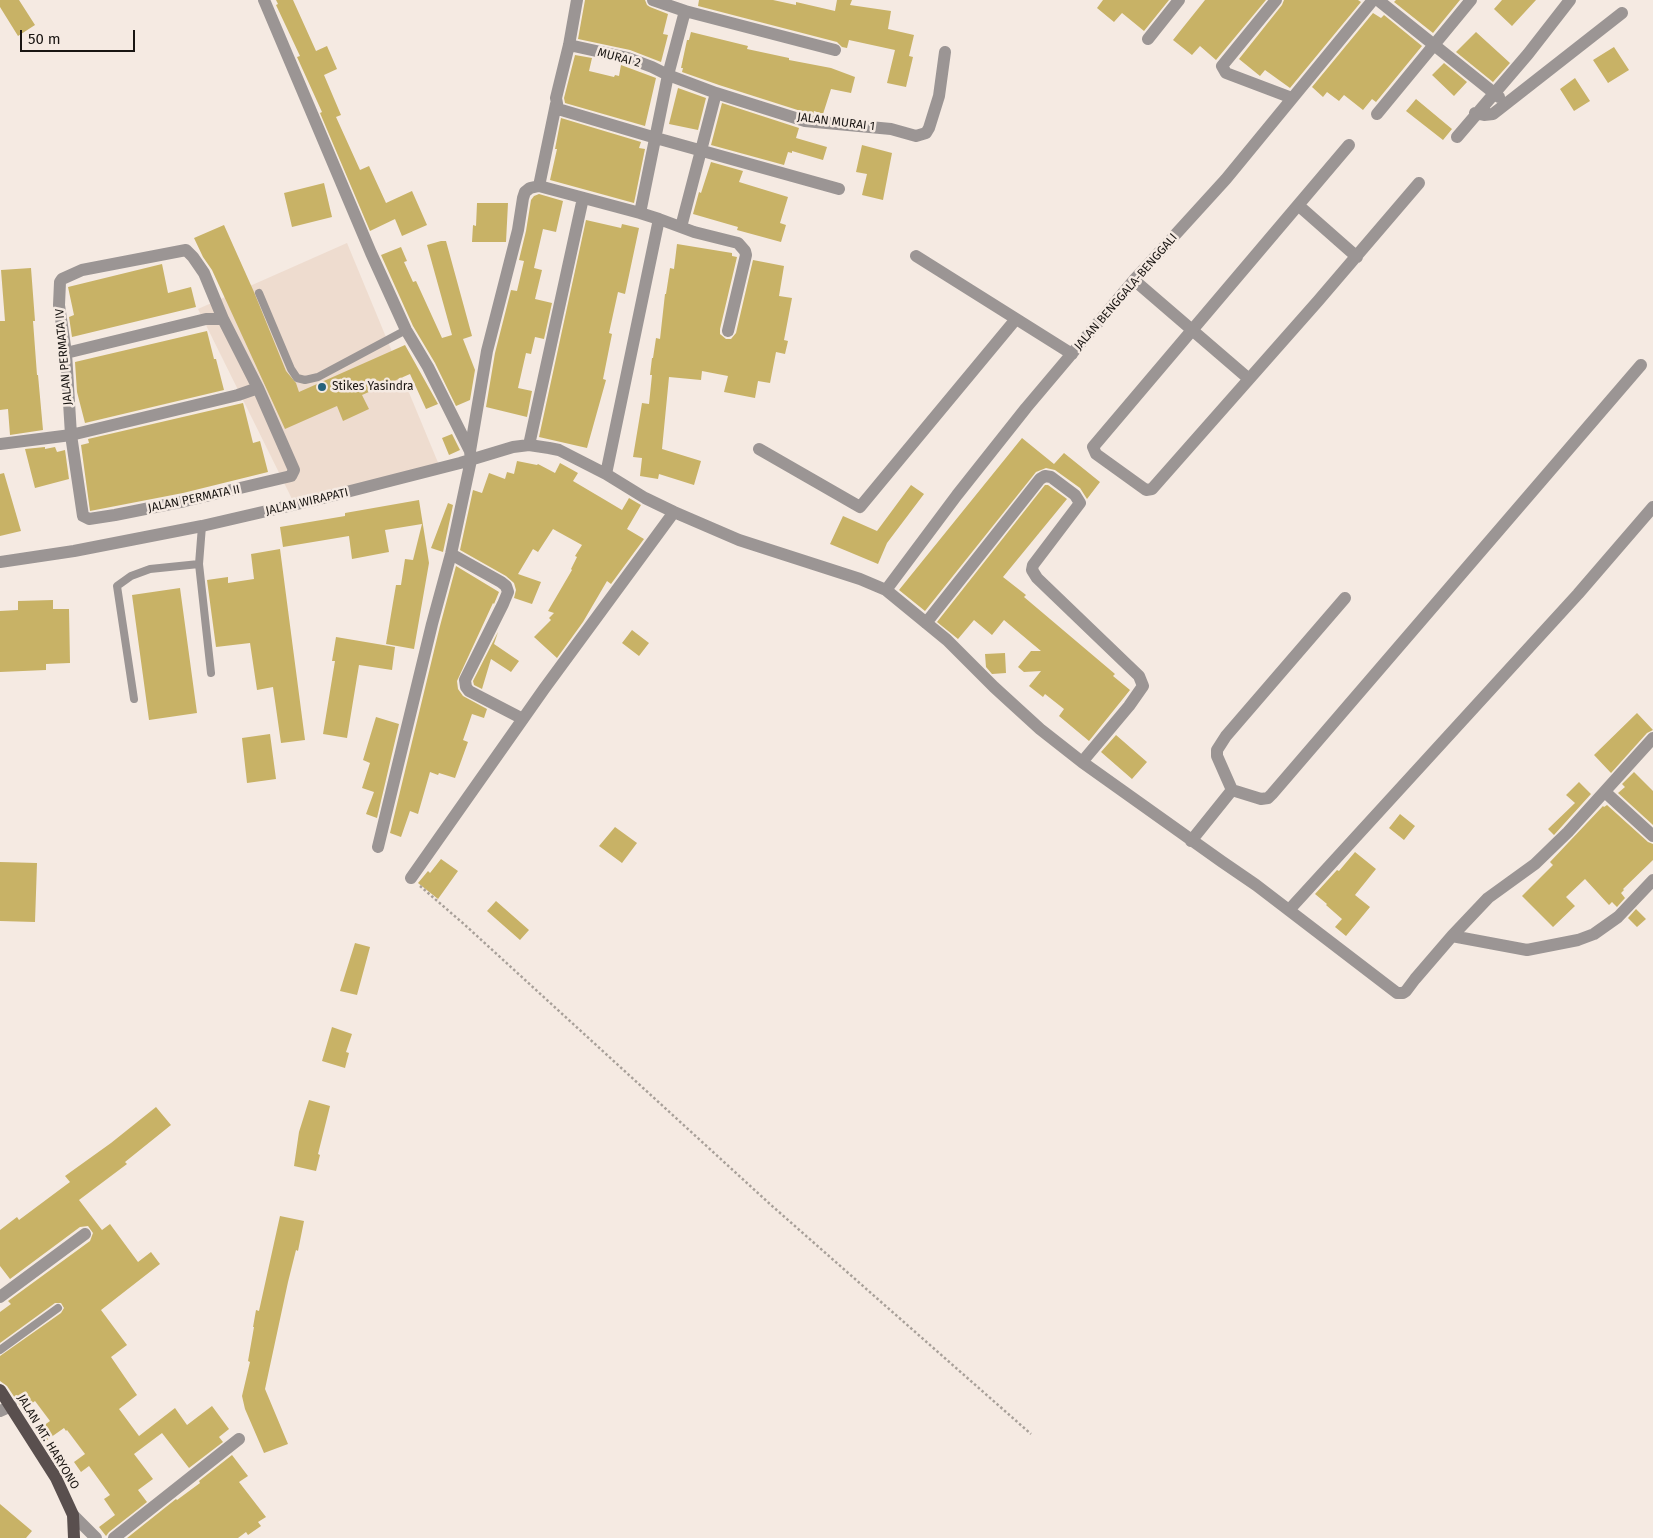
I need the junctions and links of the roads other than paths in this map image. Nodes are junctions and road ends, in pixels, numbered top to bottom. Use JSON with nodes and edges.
{"nodes":[{"id":1,"x":264,"y":0,"type":"edge"},
{"id":2,"x":577,"y":0,"type":"edge"},
{"id":3,"x":653,"y":0,"type":"edge"},
{"id":4,"x":1179,"y":0,"type":"edge"},
{"id":5,"x":1276,"y":0,"type":"edge"},
{"id":6,"x":1373,"y":0,"type":"edge"},
{"id":7,"x":1378,"y":0,"type":"edge"},
{"id":8,"x":1471,"y":0,"type":"edge"},
{"id":9,"x":1570,"y":0,"type":"edge"},
{"id":10,"x":684,"y":11,"type":"junction"},
{"id":11,"x":1622,"y":13,"type":"dead end"},
{"id":12,"x":1148,"y":39,"type":"dead end"},
{"id":13,"x":1435,"y":44,"type":"junction"},
{"id":14,"x":569,"y":45,"type":"junction"},
{"id":15,"x":835,"y":50,"type":"dead end"},
{"id":16,"x":946,"y":52,"type":"dead end"},
{"id":17,"x":668,"y":76,"type":"junction"},
{"id":18,"x":716,"y":93,"type":"junction"},
{"id":19,"x":1493,"y":93,"type":"junction"},
{"id":20,"x":1291,"y":101,"type":"junction"},
{"id":21,"x":1507,"y":103,"type":"junction"},
{"id":22,"x":556,"y":104,"type":"junction"},
{"id":23,"x":1475,"y":113,"type":"junction"},
{"id":24,"x":1376,"y":114,"type":"dead end"},
{"id":25,"x":1457,"y":137,"type":"dead end"},
{"id":26,"x":656,"y":138,"type":"junction"},
{"id":27,"x":1348,"y":145,"type":"dead end"},
{"id":28,"x":701,"y":150,"type":"junction"},
{"id":29,"x":1419,"y":183,"type":"dead end"},
{"id":30,"x":539,"y":186,"type":"junction"},
{"id":31,"x":839,"y":189,"type":"dead end"},
{"id":32,"x":583,"y":198,"type":"junction"},
{"id":33,"x":1298,"y":205,"type":"junction"},
{"id":34,"x":640,"y":213,"type":"junction"},
{"id":35,"x":659,"y":219,"type":"junction"},
{"id":36,"x":681,"y":227,"type":"junction"},
{"id":37,"x":916,"y":256,"type":"dead end"},
{"id":38,"x":1357,"y":257,"type":"junction"},
{"id":39,"x":1134,"y":280,"type":"junction"},
{"id":40,"x":258,"y":293,"type":"dead end"},
{"id":41,"x":223,"y":319,"type":"junction"},
{"id":42,"x":1016,"y":319,"type":"junction"},
{"id":43,"x":406,"y":330,"type":"junction"},
{"id":44,"x":1192,"y":330,"type":"junction"},
{"id":45,"x":728,"y":331,"type":"dead end"},
{"id":46,"x":66,"y":353,"type":"junction"},
{"id":47,"x":1072,"y":354,"type":"junction"},
{"id":48,"x":1641,"y":365,"type":"dead end"},
{"id":49,"x":1248,"y":379,"type":"junction"},
{"id":50,"x":258,"y":388,"type":"junction"},
{"id":51,"x":71,"y":435,"type":"junction"},
{"id":52,"x":0,"y":444,"type":"edge"},
{"id":53,"x":529,"y":445,"type":"junction"},
{"id":54,"x":759,"y":449,"type":"dead end"},
{"id":55,"x":471,"y":456,"type":"junction"},
{"id":56,"x":606,"y":474,"type":"junction"},
{"id":57,"x":1653,"y":506,"type":"edge"},
{"id":58,"x":674,"y":512,"type":"junction"},
{"id":59,"x":202,"y":526,"type":"junction"},
{"id":60,"x":451,"y":554,"type":"junction"},
{"id":61,"x":0,"y":562,"type":"edge"},
{"id":62,"x":199,"y":564,"type":"junction"},
{"id":63,"x":886,"y":590,"type":"junction"},
{"id":64,"x":1345,"y":598,"type":"dead end"},
{"id":65,"x":926,"y":623,"type":"junction"},
{"id":66,"x":211,"y":673,"type":"dead end"},
{"id":67,"x":134,"y":699,"type":"dead end"},
{"id":68,"x":523,"y":719,"type":"junction"},
{"id":69,"x":1653,"y":738,"type":"edge"},
{"id":70,"x":1082,"y":762,"type":"junction"},
{"id":71,"x":1232,"y":790,"type":"junction"},
{"id":72,"x":1605,"y":792,"type":"junction"},
{"id":73,"x":1653,"y":836,"type":"edge"},
{"id":74,"x":1191,"y":841,"type":"junction"},
{"id":75,"x":378,"y":847,"type":"dead end"},
{"id":76,"x":411,"y":878,"type":"road end"},
{"id":77,"x":1653,"y":880,"type":"edge"},
{"id":78,"x":1290,"y":910,"type":"junction"},
{"id":79,"x":1452,"y":936,"type":"junction"},
{"id":80,"x":84,"y":1234,"type":"dead end"},
{"id":81,"x":0,"y":1297,"type":"edge"},
{"id":82,"x":58,"y":1308,"type":"dead end"},
{"id":83,"x":0,"y":1350,"type":"edge"},
{"id":84,"x":0,"y":1390,"type":"edge"},
{"id":85,"x":6,"y":1408,"type":"edge"},
{"id":86,"x":239,"y":1439,"type":"dead end"},
{"id":87,"x":74,"y":1515,"type":"junction"},
{"id":88,"x":74,"y":1538,"type":"edge"},
{"id":89,"x":96,"y":1538,"type":"edge"},
{"id":90,"x":114,"y":1538,"type":"edge"}],
"edges":[{"from":1,"to":43,"type":"street"},
{"from":2,"to":14,"type":"street"},
{"from":3,"to":10,"type":"street"},
{"from":4,"to":12,"type":"street"},
{"from":5,"to":20,"type":"street"},
{"from":6,"to":20,"type":"street","name":"JALAN BENGGALA-BENGGALI"},
{"from":7,"to":13,"type":"street"},
{"from":8,"to":13,"type":"street"},
{"from":9,"to":19,"type":"street"},
{"from":10,"to":15,"type":"street"},
{"from":10,"to":17,"type":"street"},
{"from":11,"to":21,"type":"street"},
{"from":13,"to":19,"type":"street"},
{"from":13,"to":24,"type":"street"},
{"from":14,"to":17,"type":"street","name":"MURAI 2"},
{"from":14,"to":22,"type":"street"},
{"from":16,"to":18,"type":"street","name":"JALAN MURAI 1"},
{"from":17,"to":18,"type":"street","name":"JALAN MURAI 1"},
{"from":17,"to":26,"type":"street"},
{"from":18,"to":28,"type":"street"},
{"from":19,"to":21,"type":"street"},
{"from":19,"to":23,"type":"street"},
{"from":20,"to":39,"type":"street","name":"JALAN BENGGALA-BENGGALI"},
{"from":21,"to":23,"type":"street"},
{"from":22,"to":26,"type":"street"},
{"from":22,"to":30,"type":"street"},
{"from":23,"to":25,"type":"street"},
{"from":26,"to":28,"type":"street"},
{"from":26,"to":34,"type":"street"},
{"from":27,"to":33,"type":"street"},
{"from":28,"to":31,"type":"street"},
{"from":28,"to":36,"type":"street"},
{"from":29,"to":38,"type":"street"},
{"from":30,"to":32,"type":"street"},
{"from":30,"to":55,"type":"street"},
{"from":32,"to":34,"type":"street"},
{"from":32,"to":53,"type":"street"},
{"from":33,"to":38,"type":"street"},
{"from":33,"to":44,"type":"street"},
{"from":34,"to":35,"type":"street"},
{"from":35,"to":36,"type":"street"},
{"from":35,"to":56,"type":"street"},
{"from":36,"to":45,"type":"street"},
{"from":37,"to":42,"type":"street"},
{"from":38,"to":49,"type":"street"},
{"from":39,"to":44,"type":"street"},
{"from":39,"to":47,"type":"street","name":"JALAN BENGGALA-BENGGALI"},
{"from":40,"to":43,"type":"lane"},
{"from":41,"to":46,"type":"street"},
{"from":41,"to":46,"type":"street","name":"JALAN PERMATA IV"},
{"from":41,"to":50,"type":"street"},
{"from":42,"to":47,"type":"street"},
{"from":42,"to":54,"type":"street"},
{"from":43,"to":55,"type":"street"},
{"from":44,"to":49,"type":"street"},
{"from":44,"to":49,"type":"street"},
{"from":46,"to":51,"type":"street","name":"JALAN PERMATA IV"},
{"from":47,"to":63,"type":"street","name":"JALAN BENGGALA-BENGGALI"},
{"from":48,"to":71,"type":"street"},
{"from":50,"to":51,"type":"street"},
{"from":50,"to":51,"type":"street","name":"JALAN PERMATA II"},
{"from":51,"to":52,"type":"street"},
{"from":53,"to":55,"type":"street","name":"JALAN WIRAPATI"},
{"from":53,"to":56,"type":"street","name":"JALAN WIRAPATI"},
{"from":55,"to":59,"type":"street","name":"JALAN WIRAPATI"},
{"from":55,"to":60,"type":"street"},
{"from":56,"to":58,"type":"street","name":"JALAN WIRAPATI"},
{"from":57,"to":78,"type":"street"},
{"from":58,"to":63,"type":"street","name":"JALAN WIRAPATI"},
{"from":58,"to":68,"type":"street"},
{"from":59,"to":61,"type":"street","name":"JALAN WIRAPATI"},
{"from":59,"to":62,"type":"lane"},
{"from":60,"to":68,"type":"street"},
{"from":60,"to":75,"type":"street"},
{"from":62,"to":66,"type":"lane"},
{"from":62,"to":67,"type":"lane"},
{"from":63,"to":65,"type":"street","name":"JALAN WIRAPATI"},
{"from":64,"to":71,"type":"street"},
{"from":65,"to":70,"type":"street","name":"JALAN WIRAPATI"},
{"from":65,"to":70,"type":"street"},
{"from":68,"to":76,"type":"street"},
{"from":69,"to":72,"type":"street"},
{"from":70,"to":74,"type":"street","name":"JALAN WIRAPATI"},
{"from":71,"to":74,"type":"street"},
{"from":72,"to":73,"type":"street"},
{"from":72,"to":79,"type":"street"},
{"from":74,"to":78,"type":"street","name":"JALAN WIRAPATI"},
{"from":77,"to":79,"type":"street"},
{"from":78,"to":79,"type":"street","name":"JALAN WIRAPATI"},
{"from":80,"to":81,"type":"street"},
{"from":82,"to":83,"type":"lane"},
{"from":84,"to":85,"type":"main road","name":"JALAN MT. HARYONO"},
{"from":85,"to":87,"type":"main road","name":"JALAN MT. HARYONO"},
{"from":86,"to":90,"type":"street"},
{"from":87,"to":88,"type":"main road","name":"JALAN MT. HARYONO"},
{"from":87,"to":89,"type":"street"}]}
